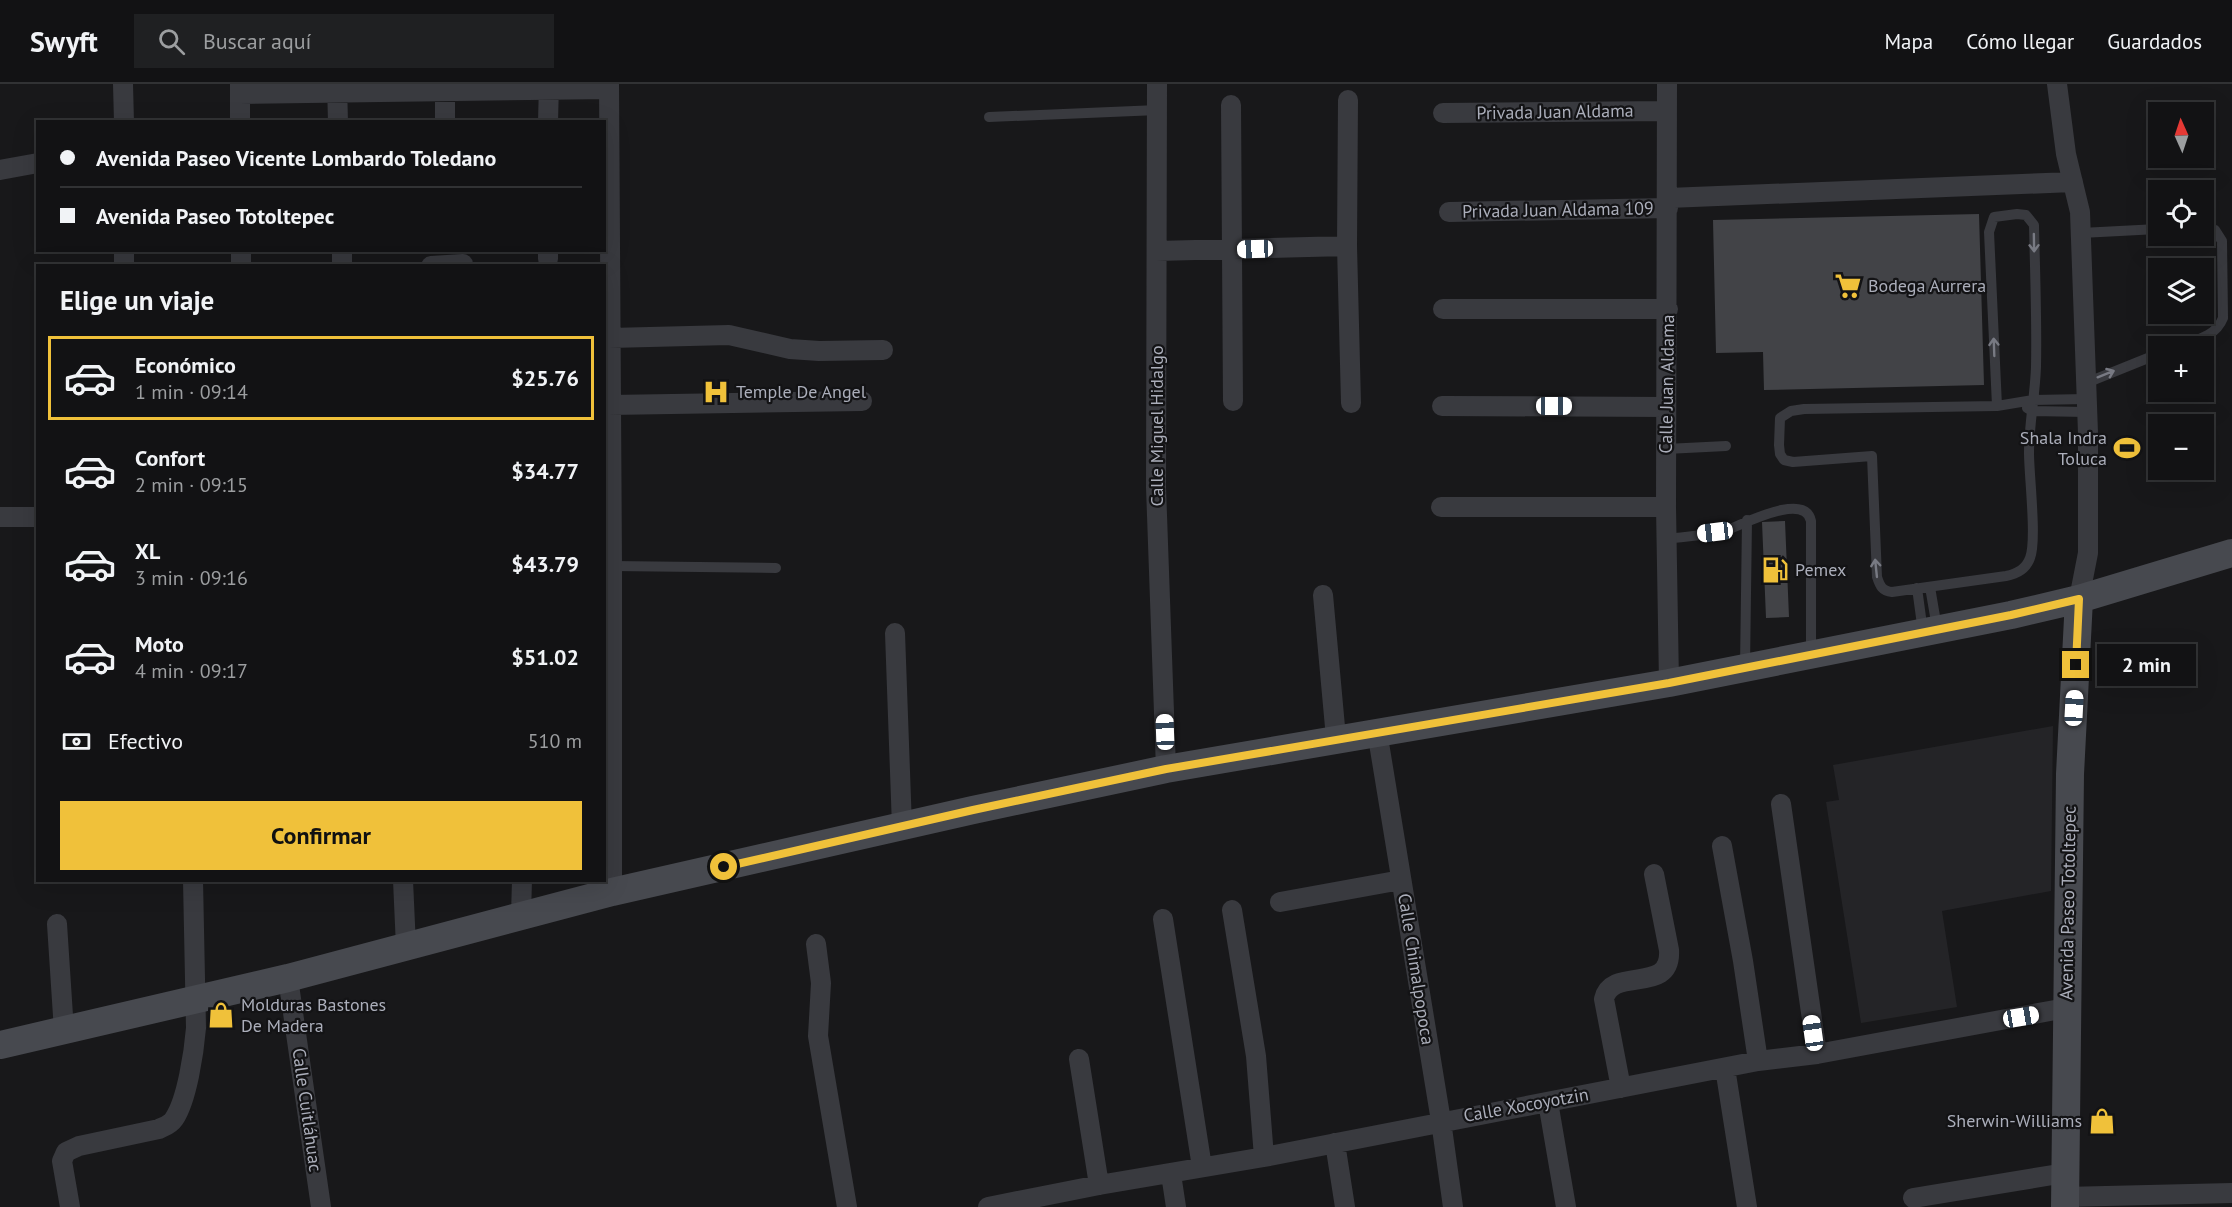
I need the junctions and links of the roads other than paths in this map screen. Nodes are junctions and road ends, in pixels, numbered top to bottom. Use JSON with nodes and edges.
{"nodes":[{"id":1,"x":123,"y":84,"type":"edge"},
{"id":2,"x":1157,"y":84,"type":"edge"},
{"id":3,"x":1667,"y":84,"type":"edge"},
{"id":4,"x":2063,"y":84,"type":"edge"},
{"id":5,"x":609,"y":86,"type":"edge"},
{"id":6,"x":549,"y":87,"type":"edge"},
{"id":7,"x":337,"y":88,"type":"edge"},
{"id":8,"x":445,"y":88,"type":"edge"},
{"id":9,"x":240,"y":89,"type":"edge"},
{"id":10,"x":1348,"y":100,"type":"dead end"},
{"id":11,"x":1231,"y":105,"type":"dead end"},
{"id":12,"x":1158,"y":110,"type":"junction"},
{"id":13,"x":1667,"y":111,"type":"junction"},
{"id":14,"x":1443,"y":113,"type":"dead end"},
{"id":15,"x":988,"y":117,"type":"dead end"},
{"id":16,"x":124,"y":120,"type":"edge"},
{"id":17,"x":240,"y":120,"type":"edge"},
{"id":18,"x":338,"y":120,"type":"edge"},
{"id":19,"x":445,"y":120,"type":"edge"},
{"id":20,"x":548,"y":120,"type":"edge"},
{"id":21,"x":36,"y":163,"type":"edge"},
{"id":22,"x":0,"y":170,"type":"edge"},
{"id":23,"x":2073,"y":182,"type":"junction"},
{"id":24,"x":1668,"y":203,"type":"junction"},
{"id":25,"x":1449,"y":212,"type":"dead end"},
{"id":26,"x":2148,"y":230,"type":"edge"},
{"id":27,"x":2214,"y":230,"type":"edge"},
{"id":28,"x":2081,"y":233,"type":"junction"},
{"id":29,"x":1347,"y":246,"type":"junction"},
{"id":30,"x":1232,"y":250,"type":"junction"},
{"id":31,"x":1157,"y":251,"type":"junction"},
{"id":32,"x":1443,"y":309,"type":"dead end"},
{"id":33,"x":1668,"y":309,"type":"junction"},
{"id":34,"x":2205,"y":336,"type":"edge"},
{"id":35,"x":608,"y":349,"type":"edge"},
{"id":36,"x":883,"y":350,"type":"dead end"},
{"id":37,"x":2148,"y":360,"type":"edge"},
{"id":38,"x":2086,"y":398,"type":"junction"},
{"id":39,"x":862,"y":401,"type":"dead end"},
{"id":40,"x":1233,"y":401,"type":"dead end"},
{"id":41,"x":1351,"y":403,"type":"dead end"},
{"id":42,"x":610,"y":405,"type":"junction"},
{"id":43,"x":1442,"y":406,"type":"dead end"},
{"id":44,"x":1997,"y":406,"type":"junction"},
{"id":45,"x":2033,"y":406,"type":"junction"},
{"id":46,"x":1666,"y":407,"type":"junction"},
{"id":47,"x":1726,"y":446,"type":"dead end"},
{"id":48,"x":1666,"y":449,"type":"junction"},
{"id":49,"x":1441,"y":507,"type":"dead end"},
{"id":50,"x":1666,"y":507,"type":"junction"},
{"id":51,"x":0,"y":517,"type":"edge"},
{"id":52,"x":36,"y":517,"type":"edge"},
{"id":53,"x":1747,"y":520,"type":"junction"},
{"id":54,"x":1666,"y":538,"type":"junction"},
{"id":55,"x":2232,"y":553,"type":"edge"},
{"id":56,"x":612,"y":566,"type":"junction"},
{"id":57,"x":776,"y":568,"type":"dead end"},
{"id":58,"x":1930,"y":586,"type":"junction"},
{"id":59,"x":1917,"y":588,"type":"junction"},
{"id":60,"x":1323,"y":595,"type":"dead end"},
{"id":61,"x":2079,"y":599,"type":"junction"},
{"id":62,"x":1930,"y":631,"type":"junction"},
{"id":63,"x":895,"y":633,"type":"dead end"},
{"id":64,"x":1811,"y":656,"type":"junction"},
{"id":65,"x":1744,"y":669,"type":"junction"},
{"id":66,"x":1669,"y":683,"type":"junction"},
{"id":67,"x":1377,"y":731,"type":"junction"},
{"id":68,"x":1336,"y":738,"type":"junction"},
{"id":69,"x":1166,"y":769,"type":"junction"},
{"id":70,"x":1781,"y":804,"type":"dead end"},
{"id":71,"x":902,"y":827,"type":"junction"},
{"id":72,"x":1722,"y":846,"type":"dead end"},
{"id":73,"x":1654,"y":874,"type":"dead end"},
{"id":74,"x":1401,"y":880,"type":"junction"},
{"id":75,"x":193,"y":882,"type":"edge"},
{"id":76,"x":403,"y":882,"type":"edge"},
{"id":77,"x":522,"y":882,"type":"edge"},
{"id":78,"x":612,"y":892,"type":"junction"},
{"id":79,"x":1280,"y":902,"type":"dead end"},
{"id":80,"x":1232,"y":910,"type":"dead end"},
{"id":81,"x":521,"y":915,"type":"junction"},
{"id":82,"x":1163,"y":919,"type":"dead end"},
{"id":83,"x":57,"y":924,"type":"dead end"},
{"id":84,"x":816,"y":944,"type":"dead end"},
{"id":85,"x":406,"y":947,"type":"junction"},
{"id":86,"x":288,"y":978,"type":"junction"},
{"id":87,"x":196,"y":1000,"type":"junction"},
{"id":88,"x":2066,"y":1008,"type":"junction"},
{"id":89,"x":64,"y":1030,"type":"junction"},
{"id":90,"x":0,"y":1045,"type":"edge"},
{"id":91,"x":1817,"y":1054,"type":"junction"},
{"id":92,"x":1079,"y":1059,"type":"dead end"},
{"id":93,"x":1758,"y":1061,"type":"junction"},
{"id":94,"x":1725,"y":1068,"type":"junction"},
{"id":95,"x":1621,"y":1088,"type":"junction"},
{"id":96,"x":1548,"y":1102,"type":"junction"},
{"id":97,"x":1441,"y":1121,"type":"junction"},
{"id":98,"x":1335,"y":1143,"type":"junction"},
{"id":99,"x":1264,"y":1157,"type":"junction"},
{"id":100,"x":1202,"y":1167,"type":"junction"},
{"id":101,"x":1171,"y":1174,"type":"junction"},
{"id":102,"x":1099,"y":1185,"type":"junction"},
{"id":103,"x":2065,"y":1192,"type":"edge"},
{"id":104,"x":2232,"y":1193,"type":"edge"},
{"id":105,"x":1913,"y":1198,"type":"dead end"},
{"id":106,"x":1000,"y":1206,"type":"edge"},
{"id":107,"x":70,"y":1207,"type":"edge"},
{"id":108,"x":321,"y":1207,"type":"edge"},
{"id":109,"x":847,"y":1207,"type":"edge"},
{"id":110,"x":1176,"y":1207,"type":"edge"},
{"id":111,"x":1345,"y":1207,"type":"edge"},
{"id":112,"x":1453,"y":1207,"type":"edge"},
{"id":113,"x":1566,"y":1207,"type":"edge"},
{"id":114,"x":1747,"y":1207,"type":"edge"}],
"edges":[{"from":1,"to":16,"type":"street"},
{"from":2,"to":12,"type":"street","name":"Calle Miguel Hidalgo"},
{"from":3,"to":13,"type":"street","name":"Calle Juan Aldama"},
{"from":4,"to":23,"type":"street"},
{"from":5,"to":6,"type":"street"},
{"from":5,"to":35,"type":"street"},
{"from":6,"to":8,"type":"street"},
{"from":6,"to":20,"type":"street"},
{"from":7,"to":8,"type":"street"},
{"from":7,"to":9,"type":"street"},
{"from":7,"to":18,"type":"street"},
{"from":8,"to":19,"type":"street"},
{"from":9,"to":17,"type":"street"},
{"from":10,"to":29,"type":"street"},
{"from":11,"to":30,"type":"street"},
{"from":12,"to":15,"type":"lane"},
{"from":12,"to":31,"type":"street","name":"Calle Miguel Hidalgo"},
{"from":13,"to":14,"type":"street","name":"Privada Juan Aldama"},
{"from":13,"to":24,"type":"street","name":"Calle Juan Aldama"},
{"from":21,"to":22,"type":"street"},
{"from":23,"to":24,"type":"street","name":"Privada Juan Aldama 109"},
{"from":23,"to":28,"type":"street"},
{"from":24,"to":25,"type":"street","name":"Privada Juan Aldama 109"},
{"from":24,"to":33,"type":"street","name":"Calle Juan Aldama"},
{"from":26,"to":28,"type":"lane"},
{"from":27,"to":34,"type":"lane"},
{"from":28,"to":38,"type":"street"},
{"from":29,"to":30,"type":"street"},
{"from":29,"to":41,"type":"street"},
{"from":30,"to":31,"type":"street"},
{"from":30,"to":40,"type":"street"},
{"from":31,"to":69,"type":"street","name":"Calle Miguel Hidalgo"},
{"from":32,"to":33,"type":"street"},
{"from":33,"to":46,"type":"street","name":"Calle Juan Aldama"},
{"from":35,"to":36,"type":"street"},
{"from":35,"to":42,"type":"street"},
{"from":38,"to":37,"type":"lane","one_way":true},
{"from":38,"to":45,"type":"lane"},
{"from":38,"to":61,"type":"street"},
{"from":39,"to":42,"type":"street"},
{"from":42,"to":56,"type":"street"},
{"from":43,"to":46,"type":"street"},
{"from":44,"to":45,"type":"lane"},
{"from":44,"to":45,"type":"lane","one_way":true},
{"from":59,"to":44,"type":"lane","one_way":true},
{"from":45,"to":58,"type":"lane"},
{"from":46,"to":48,"type":"street","name":"Calle Juan Aldama"},
{"from":47,"to":48,"type":"lane"},
{"from":48,"to":50,"type":"street","name":"Calle Juan Aldama"},
{"from":49,"to":50,"type":"street"},
{"from":50,"to":54,"type":"street","name":"Calle Juan Aldama"},
{"from":51,"to":52,"type":"street"},
{"from":53,"to":54,"type":"lane"},
{"from":53,"to":64,"type":"lane"},
{"from":53,"to":65,"type":"lane"},
{"from":54,"to":66,"type":"street","name":"Calle Juan Aldama"},
{"from":55,"to":61,"type":"main road"},
{"from":56,"to":57,"type":"lane"},
{"from":56,"to":78,"type":"street"},
{"from":58,"to":59,"type":"lane"},
{"from":58,"to":62,"type":"lane"},
{"from":59,"to":62,"type":"lane"},
{"from":60,"to":68,"type":"street"},
{"from":61,"to":62,"type":"main road"},
{"from":61,"to":88,"type":"main road","name":"Avenida Paseo Totoltepec"},
{"from":62,"to":64,"type":"main road"},
{"from":63,"to":71,"type":"street"},
{"from":64,"to":65,"type":"main road"},
{"from":65,"to":66,"type":"main road"},
{"from":66,"to":67,"type":"main road"},
{"from":67,"to":68,"type":"main road"},
{"from":67,"to":74,"type":"street","name":"Calle Chimalpopoca"},
{"from":68,"to":69,"type":"main road"},
{"from":69,"to":71,"type":"main road"},
{"from":70,"to":91,"type":"street"},
{"from":71,"to":78,"type":"main road"},
{"from":72,"to":93,"type":"street"},
{"from":73,"to":95,"type":"street"},
{"from":74,"to":79,"type":"street"},
{"from":74,"to":97,"type":"street","name":"Calle Chimalpopoca"},
{"from":75,"to":87,"type":"street"},
{"from":76,"to":85,"type":"street"},
{"from":77,"to":81,"type":"street"},
{"from":78,"to":81,"type":"main road"},
{"from":80,"to":99,"type":"street"},
{"from":81,"to":85,"type":"main road"},
{"from":82,"to":100,"type":"street"},
{"from":83,"to":89,"type":"street"},
{"from":84,"to":109,"type":"street"},
{"from":85,"to":86,"type":"main road"},
{"from":86,"to":87,"type":"main road"},
{"from":86,"to":108,"type":"street","name":"Calle Cuitláhuac"},
{"from":87,"to":89,"type":"main road"},
{"from":87,"to":107,"type":"street"},
{"from":88,"to":91,"type":"street","name":"Calle Xocoyotzin"},
{"from":88,"to":103,"type":"main road","name":"Avenida Paseo Totoltepec"},
{"from":89,"to":90,"type":"main road"},
{"from":91,"to":93,"type":"street","name":"Calle Xocoyotzin"},
{"from":92,"to":102,"type":"street"},
{"from":93,"to":94,"type":"street","name":"Calle Xocoyotzin"},
{"from":94,"to":95,"type":"street","name":"Calle Xocoyotzin"},
{"from":94,"to":114,"type":"street"},
{"from":95,"to":96,"type":"street","name":"Calle Xocoyotzin"},
{"from":96,"to":97,"type":"street","name":"Calle Xocoyotzin"},
{"from":96,"to":113,"type":"street"},
{"from":97,"to":98,"type":"street","name":"Calle Xocoyotzin"},
{"from":97,"to":112,"type":"street","name":"Calle Chimalpopoca"},
{"from":98,"to":99,"type":"street","name":"Calle Xocoyotzin"},
{"from":98,"to":111,"type":"street"},
{"from":99,"to":100,"type":"street","name":"Calle Xocoyotzin"},
{"from":100,"to":101,"type":"street","name":"Calle Xocoyotzin"},
{"from":101,"to":102,"type":"street","name":"Calle Xocoyotzin"},
{"from":101,"to":110,"type":"street"},
{"from":102,"to":106,"type":"street","name":"Calle Xocoyotzin"},
{"from":103,"to":104,"type":"street"},
{"from":103,"to":105,"type":"street"}]}
